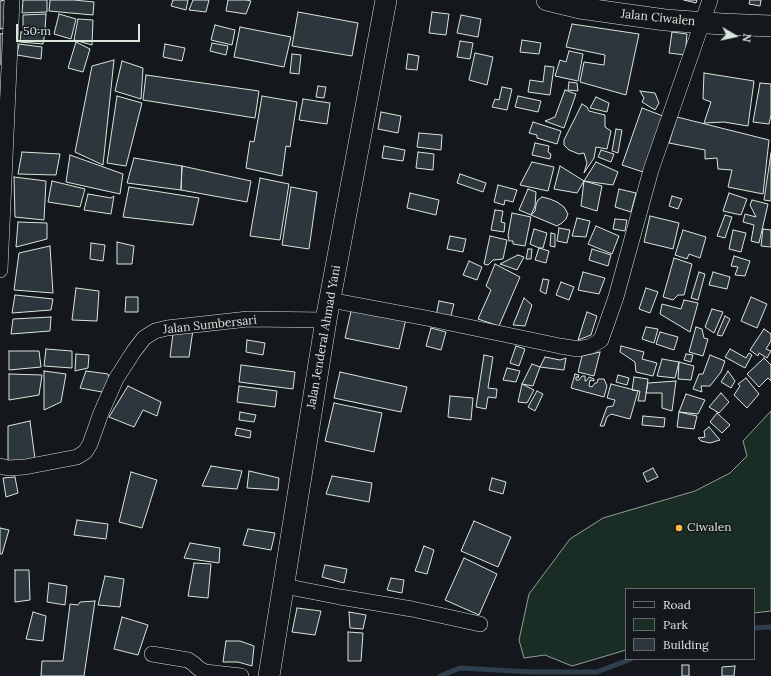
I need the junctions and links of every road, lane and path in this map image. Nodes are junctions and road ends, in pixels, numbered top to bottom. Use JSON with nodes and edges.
{"nodes":[{"id":1,"x":12,"y":0,"type":"edge"},
{"id":2,"x":386,"y":0,"type":"edge"},
{"id":3,"x":547,"y":0,"type":"edge"},
{"id":4,"x":710,"y":0,"type":"edge"},
{"id":5,"x":702,"y":23,"type":"junction"},
{"id":6,"x":771,"y":26,"type":"edge"},
{"id":7,"x":0,"y":270,"type":"edge"},
{"id":8,"x":328,"y":310,"type":"junction"},
{"id":9,"x":0,"y":466,"type":"edge"},
{"id":10,"x":284,"y":586,"type":"junction"},
{"id":11,"x":480,"y":624,"type":"dead end"},
{"id":12,"x":152,"y":654,"type":"dead end"},
{"id":13,"x":241,"y":676,"type":"edge"},
{"id":14,"x":269,"y":676,"type":"edge"}],
"edges":[{"from":1,"to":7,"type":"street"},
{"from":2,"to":8,"type":"main road","name":"Jalan Jenderal Ahmad Yani"},
{"from":3,"to":5,"type":"main road","name":"Jalan Ciwalen"},
{"from":4,"to":5,"type":"street"},
{"from":5,"to":6,"type":"main road","name":"Jalan Ciwalen"},
{"from":5,"to":8,"type":"street","name":"Jalan Sumbersari"},
{"from":8,"to":9,"type":"street","name":"Jalan Sumbersari"},
{"from":8,"to":10,"type":"main road","name":"Jalan Jenderal Ahmad Yani"},
{"from":10,"to":11,"type":"street"},
{"from":10,"to":14,"type":"main road","name":"Jalan Jenderal Ahmad Yani"},
{"from":12,"to":13,"type":"street"}]}
